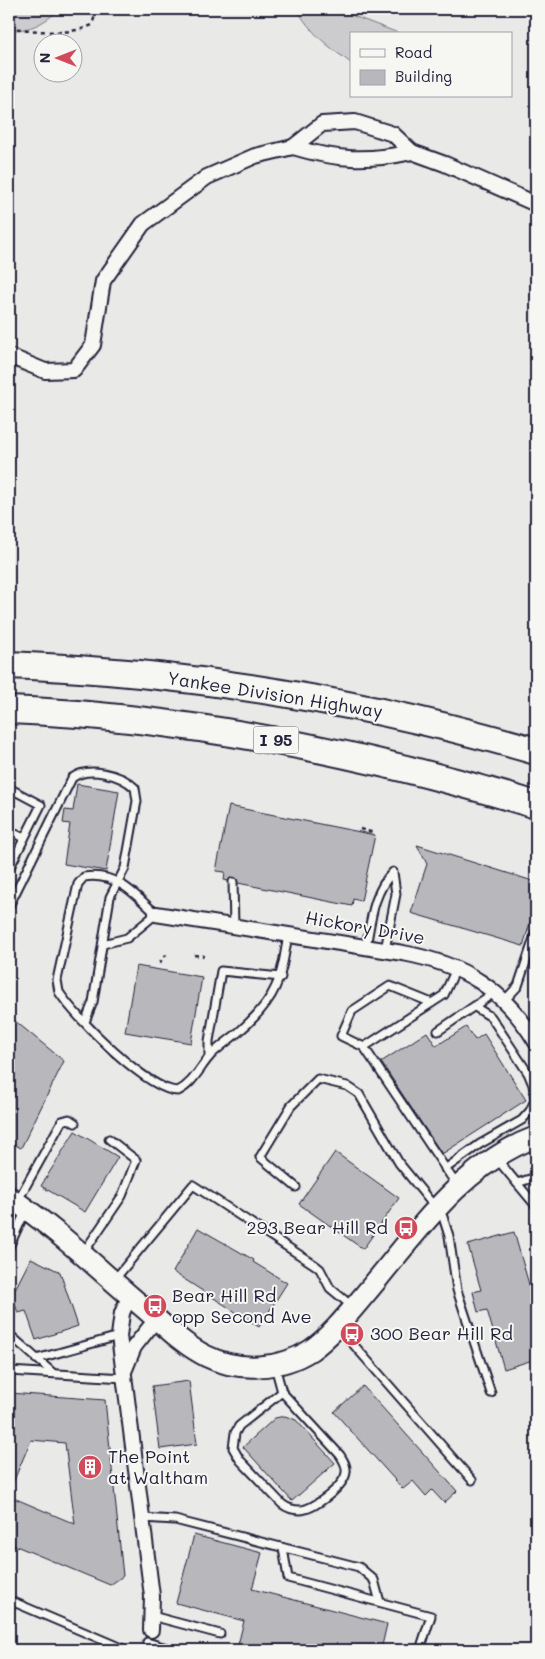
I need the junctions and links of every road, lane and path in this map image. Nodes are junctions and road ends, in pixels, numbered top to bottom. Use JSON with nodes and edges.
{"nodes":[{"id":1,"x":97,"y":9,"type":"edge"},
{"id":2,"x":9,"y":28,"type":"edge"},
{"id":3,"x":292,"y":147,"type":"junction"},
{"id":4,"x":412,"y":152,"type":"junction"},
{"id":5,"x":536,"y":204,"type":"edge"},
{"id":6,"x":9,"y":356,"type":"edge"},
{"id":7,"x":9,"y":665,"type":"edge"},
{"id":8,"x":9,"y":710,"type":"edge"},
{"id":9,"x":536,"y":751,"type":"edge"},
{"id":10,"x":9,"y":788,"type":"edge"},
{"id":11,"x":536,"y":805,"type":"edge"},
{"id":12,"x":360,"y":829,"type":"dead end"},
{"id":13,"x":9,"y":831,"type":"edge"},
{"id":14,"x":374,"y":833,"type":"dead end"},
{"id":15,"x":24,"y":838,"type":"junction"},
{"id":16,"x":9,"y":869,"type":"edge"},
{"id":17,"x":119,"y":882,"type":"junction"},
{"id":18,"x":233,"y":882,"type":"dead end"},
{"id":19,"x":9,"y":906,"type":"edge"},
{"id":20,"x":156,"y":914,"type":"junction"},
{"id":21,"x":234,"y":926,"type":"junction"},
{"id":22,"x":536,"y":932,"type":"edge"},
{"id":23,"x":288,"y":934,"type":"junction"},
{"id":24,"x":103,"y":944,"type":"junction"},
{"id":25,"x":366,"y":947,"type":"junction"},
{"id":26,"x":385,"y":950,"type":"junction"},
{"id":27,"x":168,"y":954,"type":"dead end"},
{"id":28,"x":194,"y":954,"type":"dead end"},
{"id":29,"x":204,"y":956,"type":"dead end"},
{"id":30,"x":160,"y":964,"type":"dead end"},
{"id":31,"x":456,"y":968,"type":"junction"},
{"id":32,"x":280,"y":977,"type":"junction"},
{"id":33,"x":500,"y":996,"type":"junction"},
{"id":34,"x":432,"y":1003,"type":"junction"},
{"id":35,"x":474,"y":1007,"type":"junction"},
{"id":36,"x":85,"y":1022,"type":"junction"},
{"id":37,"x":438,"y":1031,"type":"dead end"},
{"id":38,"x":536,"y":1042,"type":"edge"},
{"id":39,"x":364,"y":1047,"type":"junction"},
{"id":40,"x":209,"y":1057,"type":"junction"},
{"id":41,"x":75,"y":1123,"type":"dead end"},
{"id":42,"x":536,"y":1137,"type":"edge"},
{"id":43,"x":109,"y":1139,"type":"dead end"},
{"id":44,"x":495,"y":1157,"type":"junction"},
{"id":45,"x":444,"y":1169,"type":"junction"},
{"id":46,"x":536,"y":1177,"type":"edge"},
{"id":47,"x":517,"y":1183,"type":"junction"},
{"id":48,"x":458,"y":1187,"type":"junction"},
{"id":49,"x":296,"y":1188,"type":"dead end"},
{"id":50,"x":14,"y":1202,"type":"edge"},
{"id":51,"x":536,"y":1206,"type":"edge"},
{"id":52,"x":438,"y":1208,"type":"junction"},
{"id":53,"x":9,"y":1247,"type":"edge"},
{"id":54,"x":82,"y":1255,"type":"junction"},
{"id":55,"x":113,"y":1281,"type":"junction"},
{"id":56,"x":130,"y":1295,"type":"junction"},
{"id":57,"x":353,"y":1308,"type":"junction"},
{"id":58,"x":157,"y":1318,"type":"junction"},
{"id":59,"x":337,"y":1326,"type":"junction"},
{"id":60,"x":9,"y":1334,"type":"edge"},
{"id":61,"x":119,"y":1336,"type":"junction"},
{"id":62,"x":36,"y":1359,"type":"junction"},
{"id":63,"x":274,"y":1365,"type":"junction"},
{"id":64,"x":9,"y":1371,"type":"edge"},
{"id":65,"x":54,"y":1373,"type":"junction"},
{"id":66,"x":124,"y":1378,"type":"junction"},
{"id":67,"x":282,"y":1392,"type":"junction"},
{"id":68,"x":491,"y":1393,"type":"dead end"},
{"id":69,"x":472,"y":1480,"type":"dead end"},
{"id":70,"x":142,"y":1518,"type":"junction"},
{"id":71,"x":283,"y":1548,"type":"junction"},
{"id":72,"x":9,"y":1600,"type":"edge"},
{"id":73,"x":380,"y":1602,"type":"junction"},
{"id":74,"x":150,"y":1629,"type":"junction"},
{"id":75,"x":220,"y":1634,"type":"dead end"},
{"id":76,"x":122,"y":1649,"type":"edge"},
{"id":77,"x":144,"y":1650,"type":"edge"},
{"id":78,"x":173,"y":1650,"type":"edge"},
{"id":79,"x":420,"y":1650,"type":"edge"}],
"edges":[{"from":1,"to":2,"type":"path"},
{"from":3,"to":4,"type":"street"},
{"from":3,"to":4,"type":"street"},
{"from":3,"to":6,"type":"street"},
{"from":4,"to":5,"type":"street"},
{"from":7,"to":9,"type":"highway","name":"Yankee Division Highway"},
{"from":8,"to":11,"type":"highway","number":"I 95"},
{"from":10,"to":15,"type":"lane"},
{"from":12,"to":14,"type":"path"},
{"from":13,"to":15,"type":"lane"},
{"from":15,"to":16,"type":"lane"},
{"from":17,"to":19,"type":"lane"},
{"from":17,"to":20,"type":"lane"},
{"from":17,"to":24,"type":"lane"},
{"from":17,"to":36,"type":"lane"},
{"from":18,"to":21,"type":"lane"},
{"from":20,"to":21,"type":"street","name":"Hickory Drive"},
{"from":20,"to":24,"type":"lane"},
{"from":21,"to":23,"type":"street","name":"Hickory Drive"},
{"from":22,"to":33,"type":"lane"},
{"from":23,"to":25,"type":"street","name":"Hickory Drive"},
{"from":23,"to":32,"type":"lane"},
{"from":24,"to":36,"type":"lane"},
{"from":25,"to":26,"type":"street","name":"Hickory Drive"},
{"from":25,"to":26,"type":"lane"},
{"from":26,"to":31,"type":"street","name":"Hickory Drive"},
{"from":27,"to":30,"type":"path"},
{"from":28,"to":29,"type":"path"},
{"from":31,"to":33,"type":"street","name":"Hickory Drive"},
{"from":31,"to":34,"type":"lane"},
{"from":32,"to":40,"type":"lane"},
{"from":32,"to":40,"type":"lane"},
{"from":33,"to":35,"type":"lane"},
{"from":33,"to":38,"type":"street","name":"Hickory Drive"},
{"from":34,"to":39,"type":"lane"},
{"from":34,"to":39,"type":"lane"},
{"from":35,"to":37,"type":"lane"},
{"from":35,"to":45,"type":"lane"},
{"from":36,"to":40,"type":"lane"},
{"from":39,"to":45,"type":"lane"},
{"from":41,"to":50,"type":"lane"},
{"from":42,"to":44,"type":"street"},
{"from":43,"to":54,"type":"lane"},
{"from":44,"to":47,"type":"lane"},
{"from":44,"to":48,"type":"street"},
{"from":45,"to":48,"type":"lane"},
{"from":46,"to":47,"type":"lane"},
{"from":47,"to":51,"type":"lane"},
{"from":48,"to":52,"type":"street"},
{"from":49,"to":52,"type":"lane"},
{"from":50,"to":53,"type":"lane"},
{"from":50,"to":54,"type":"street"},
{"from":52,"to":57,"type":"street"},
{"from":52,"to":68,"type":"lane"},
{"from":54,"to":55,"type":"street"},
{"from":55,"to":56,"type":"street"},
{"from":55,"to":57,"type":"lane"},
{"from":56,"to":58,"type":"street"},
{"from":56,"to":61,"type":"street"},
{"from":57,"to":59,"type":"street"},
{"from":58,"to":63,"type":"street"},
{"from":58,"to":66,"type":"street"},
{"from":59,"to":63,"type":"street"},
{"from":59,"to":69,"type":"lane"},
{"from":60,"to":62,"type":"lane"},
{"from":61,"to":62,"type":"lane"},
{"from":61,"to":66,"type":"street"},
{"from":62,"to":65,"type":"lane"},
{"from":63,"to":67,"type":"lane"},
{"from":64,"to":65,"type":"lane"},
{"from":65,"to":66,"type":"lane"},
{"from":66,"to":70,"type":"street"},
{"from":67,"to":67,"type":"lane"},
{"from":70,"to":71,"type":"lane"},
{"from":70,"to":74,"type":"street"},
{"from":71,"to":73,"type":"lane"},
{"from":71,"to":73,"type":"lane"},
{"from":72,"to":76,"type":"lane"},
{"from":73,"to":79,"type":"lane"},
{"from":74,"to":75,"type":"lane"},
{"from":74,"to":77,"type":"lane"},
{"from":74,"to":78,"type":"lane"}]}
